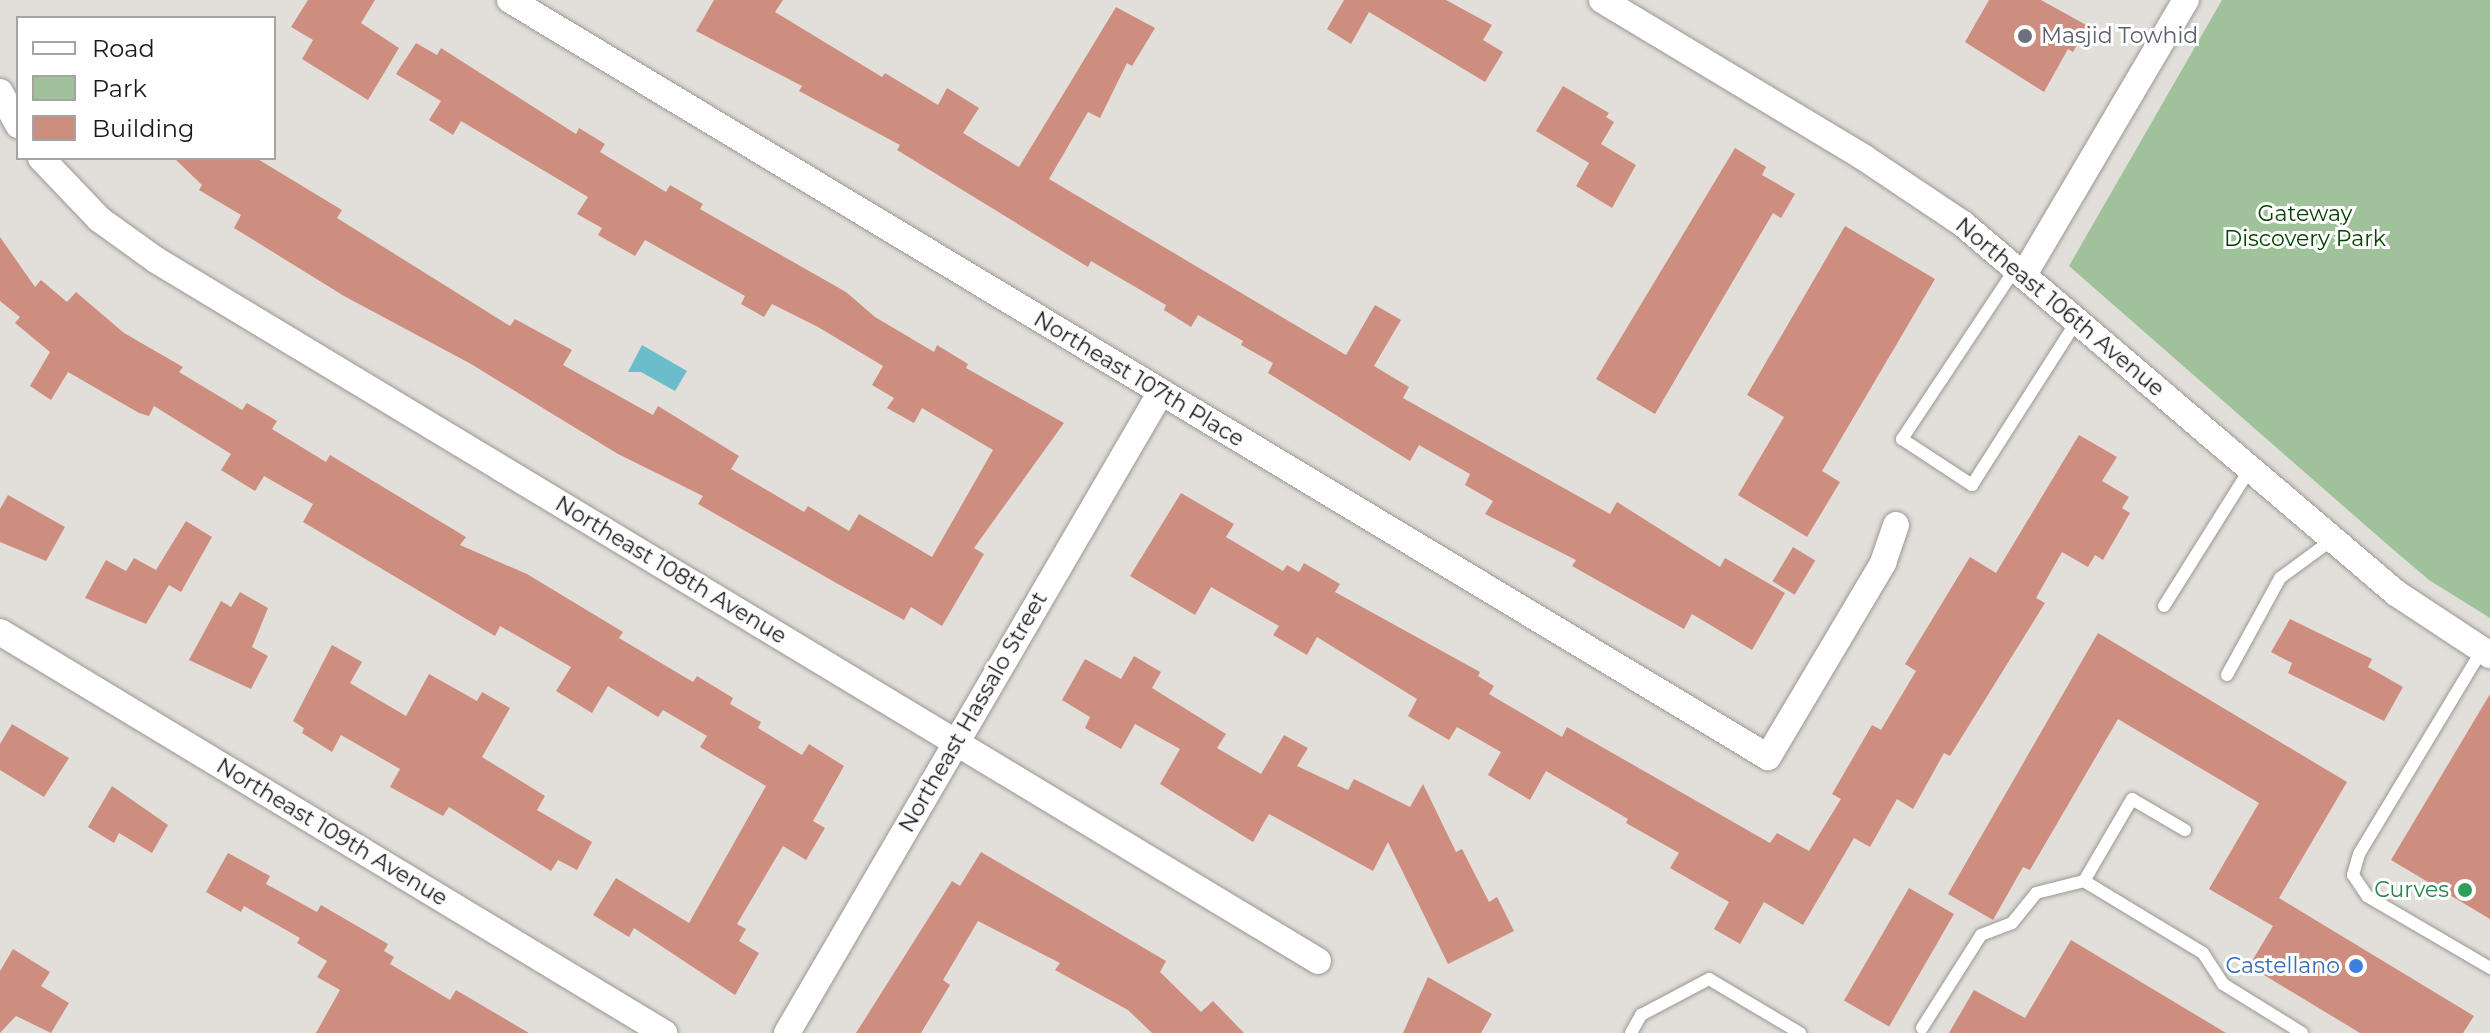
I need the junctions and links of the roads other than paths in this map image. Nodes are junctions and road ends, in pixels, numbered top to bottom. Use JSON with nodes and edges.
{"nodes":[{"id":1,"x":510,"y":0,"type":"edge"},
{"id":2,"x":1602,"y":0,"type":"edge"},
{"id":3,"x":2186,"y":0,"type":"edge"},
{"id":4,"x":0,"y":92,"type":"edge"},
{"id":5,"x":16,"y":121,"type":"edge"},
{"id":6,"x":43,"y":160,"type":"edge"},
{"id":7,"x":2021,"y":270,"type":"junction"},
{"id":8,"x":2078,"y":319,"type":"junction"},
{"id":9,"x":1161,"y":392,"type":"junction"},
{"id":10,"x":2250,"y":469,"type":"junction"},
{"id":11,"x":1896,"y":525,"type":"dead end"},
{"id":12,"x":2332,"y":540,"type":"junction"},
{"id":13,"x":2164,"y":606,"type":"dead end"},
{"id":14,"x":0,"y":632,"type":"edge"},
{"id":15,"x":2486,"y":652,"type":"edge"},
{"id":16,"x":2227,"y":675,"type":"dead end"},
{"id":17,"x":955,"y":742,"type":"junction"},
{"id":18,"x":2185,"y":830,"type":"dead end"},
{"id":19,"x":2084,"y":881,"type":"junction"},
{"id":20,"x":1318,"y":961,"type":"dead end"},
{"id":21,"x":2490,"y":968,"type":"edge"},
{"id":22,"x":1922,"y":1028,"type":"dead end"},
{"id":23,"x":664,"y":1033,"type":"edge"},
{"id":24,"x":787,"y":1033,"type":"edge"},
{"id":25,"x":1631,"y":1033,"type":"edge"},
{"id":26,"x":1800,"y":1033,"type":"edge"},
{"id":27,"x":2302,"y":1033,"type":"edge"}],
"edges":[{"from":1,"to":9,"type":"street","name":"Northeast 107th Place"},
{"from":2,"to":7,"type":"street","name":"Northeast 106th Avenue"},
{"from":3,"to":7,"type":"street"},
{"from":4,"to":5,"type":"street"},
{"from":6,"to":17,"type":"street","name":"Northeast 108th Avenue"},
{"from":7,"to":8,"type":"street","name":"Northeast 106th Avenue"},
{"from":7,"to":8,"type":"lane"},
{"from":8,"to":10,"type":"street","name":"Northeast 106th Avenue"},
{"from":9,"to":11,"type":"street","name":"Northeast 107th Place"},
{"from":9,"to":17,"type":"street","name":"Northeast Hassalo Street"},
{"from":10,"to":12,"type":"street","name":"Northeast 106th Avenue"},
{"from":10,"to":13,"type":"lane"},
{"from":12,"to":15,"type":"street","name":"Northeast 106th Avenue"},
{"from":12,"to":16,"type":"lane"},
{"from":14,"to":23,"type":"street","name":"Northeast 109th Avenue"},
{"from":15,"to":21,"type":"lane"},
{"from":17,"to":20,"type":"street","name":"Northeast 108th Avenue"},
{"from":17,"to":24,"type":"street","name":"Northeast Hassalo Street"},
{"from":18,"to":19,"type":"lane"},
{"from":19,"to":22,"type":"lane"},
{"from":19,"to":27,"type":"lane"},
{"from":25,"to":26,"type":"lane"}]}
